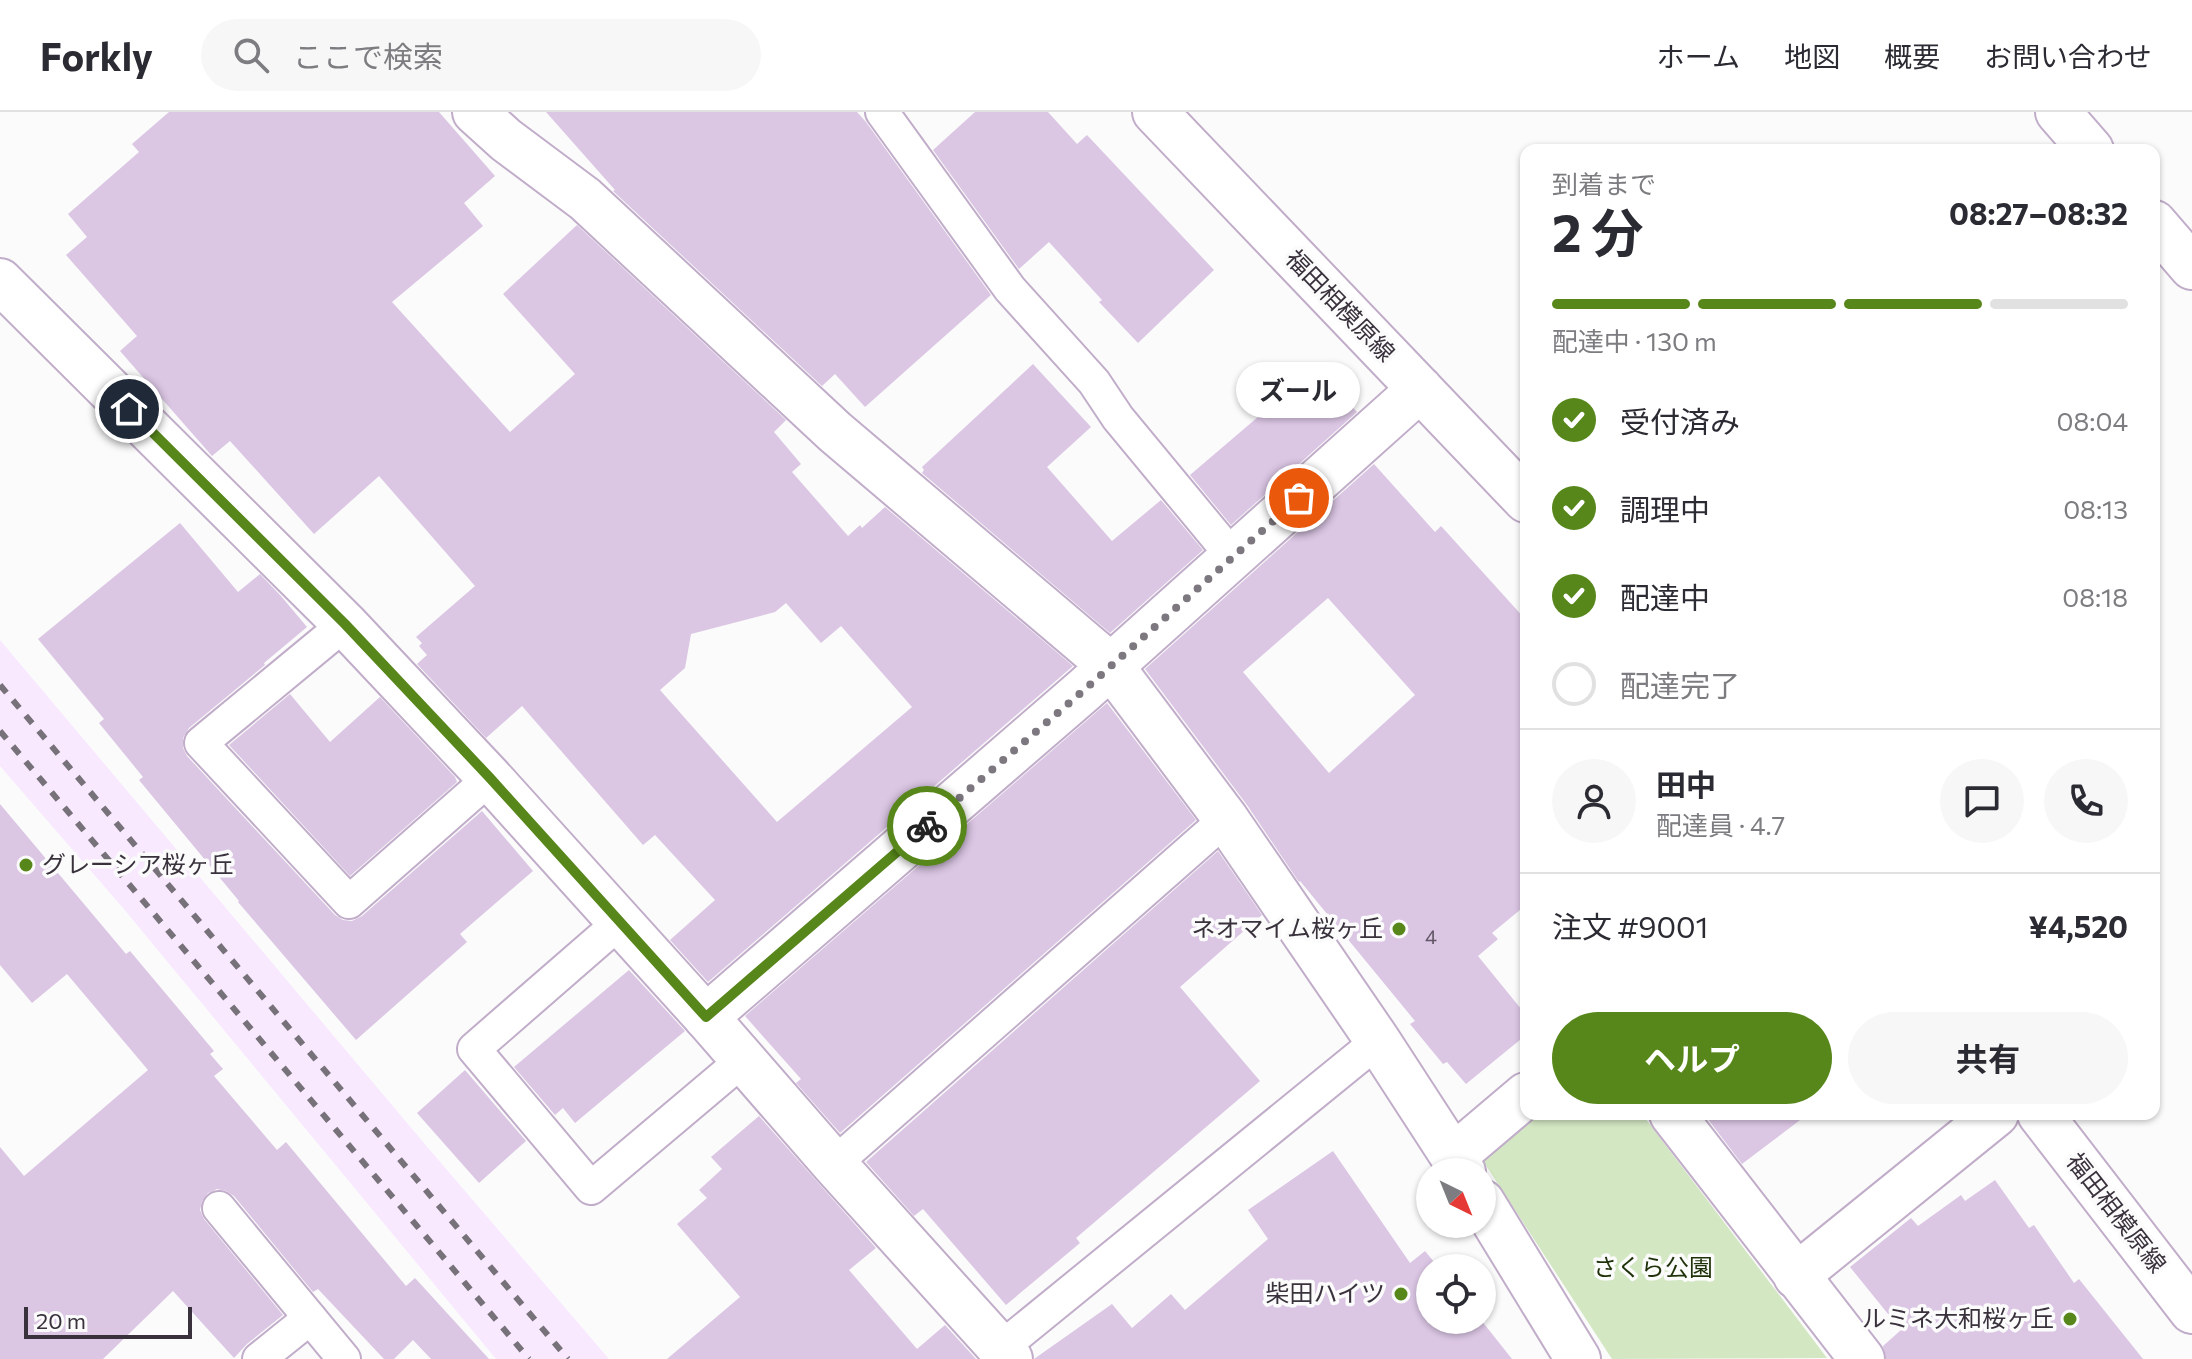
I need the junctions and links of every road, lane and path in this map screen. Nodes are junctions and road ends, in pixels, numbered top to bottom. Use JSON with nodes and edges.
{"nodes":[{"id":1,"x":475,"y":112,"type":"edge"},
{"id":2,"x":882,"y":112,"type":"edge"},
{"id":3,"x":1155,"y":112,"type":"edge"},
{"id":4,"x":2058,"y":112,"type":"edge"},
{"id":5,"x":2086,"y":144,"type":"edge"},
{"id":6,"x":0,"y":281,"type":"edge"},
{"id":7,"x":1420,"y":389,"type":"junction"},
{"id":8,"x":1520,"y":494,"type":"edge"},
{"id":9,"x":1233,"y":557,"type":"junction"},
{"id":10,"x":345,"y":624,"type":"junction"},
{"id":11,"x":1111,"y":666,"type":"junction"},
{"id":12,"x":490,"y":778,"type":"junction"},
{"id":13,"x":1226,"y":819,"type":"junction"},
{"id":14,"x":620,"y":922,"type":"junction"},
{"id":15,"x":706,"y":1017,"type":"junction"},
{"id":16,"x":1378,"y":1041,"type":"junction"},
{"id":17,"x":744,"y":1059,"type":"junction"},
{"id":18,"x":1520,"y":1101,"type":"edge"},
{"id":19,"x":1677,"y":1120,"type":"edge"},
{"id":20,"x":1989,"y":1120,"type":"edge"},
{"id":21,"x":2045,"y":1120,"type":"edge"},
{"id":22,"x":1455,"y":1158,"type":"edge"},
{"id":23,"x":1465,"y":1158,"type":"edge"},
{"id":24,"x":834,"y":1164,"type":"junction"},
{"id":25,"x":219,"y":1208,"type":"dead end"},
{"id":26,"x":1496,"y":1225,"type":"edge"},
{"id":27,"x":1796,"y":1276,"type":"junction"},
{"id":28,"x":2192,"y":1311,"type":"edge"},
{"id":29,"x":310,"y":1318,"type":"junction"},
{"id":30,"x":1006,"y":1354,"type":"edge"},
{"id":31,"x":259,"y":1359,"type":"edge"},
{"id":32,"x":344,"y":1359,"type":"edge"},
{"id":33,"x":1578,"y":1359,"type":"edge"},
{"id":34,"x":1862,"y":1359,"type":"edge"}],
"edges":[{"from":1,"to":11,"type":"street"},
{"from":2,"to":9,"type":"lane"},
{"from":3,"to":7,"type":"street","name":"福田相模原線"},
{"from":4,"to":5,"type":"street"},
{"from":6,"to":10,"type":"street"},
{"from":7,"to":8,"type":"street","name":"福田相模原線"},
{"from":7,"to":9,"type":"street"},
{"from":9,"to":11,"type":"street"},
{"from":10,"to":12,"type":"street"},
{"from":10,"to":12,"type":"lane"},
{"from":11,"to":13,"type":"street"},
{"from":11,"to":15,"type":"street"},
{"from":12,"to":14,"type":"street"},
{"from":13,"to":16,"type":"street"},
{"from":13,"to":24,"type":"lane"},
{"from":14,"to":15,"type":"street"},
{"from":14,"to":17,"type":"lane"},
{"from":15,"to":17,"type":"street"},
{"from":16,"to":22,"type":"street"},
{"from":16,"to":30,"type":"lane"},
{"from":17,"to":24,"type":"street"},
{"from":18,"to":23,"type":"street"},
{"from":19,"to":27,"type":"street"},
{"from":20,"to":27,"type":"street"},
{"from":21,"to":28,"type":"street","name":"福田相模原線"},
{"from":24,"to":30,"type":"street"},
{"from":25,"to":29,"type":"lane"},
{"from":26,"to":33,"type":"street"},
{"from":27,"to":34,"type":"street"},
{"from":29,"to":31,"type":"lane"},
{"from":29,"to":32,"type":"lane"}]}
